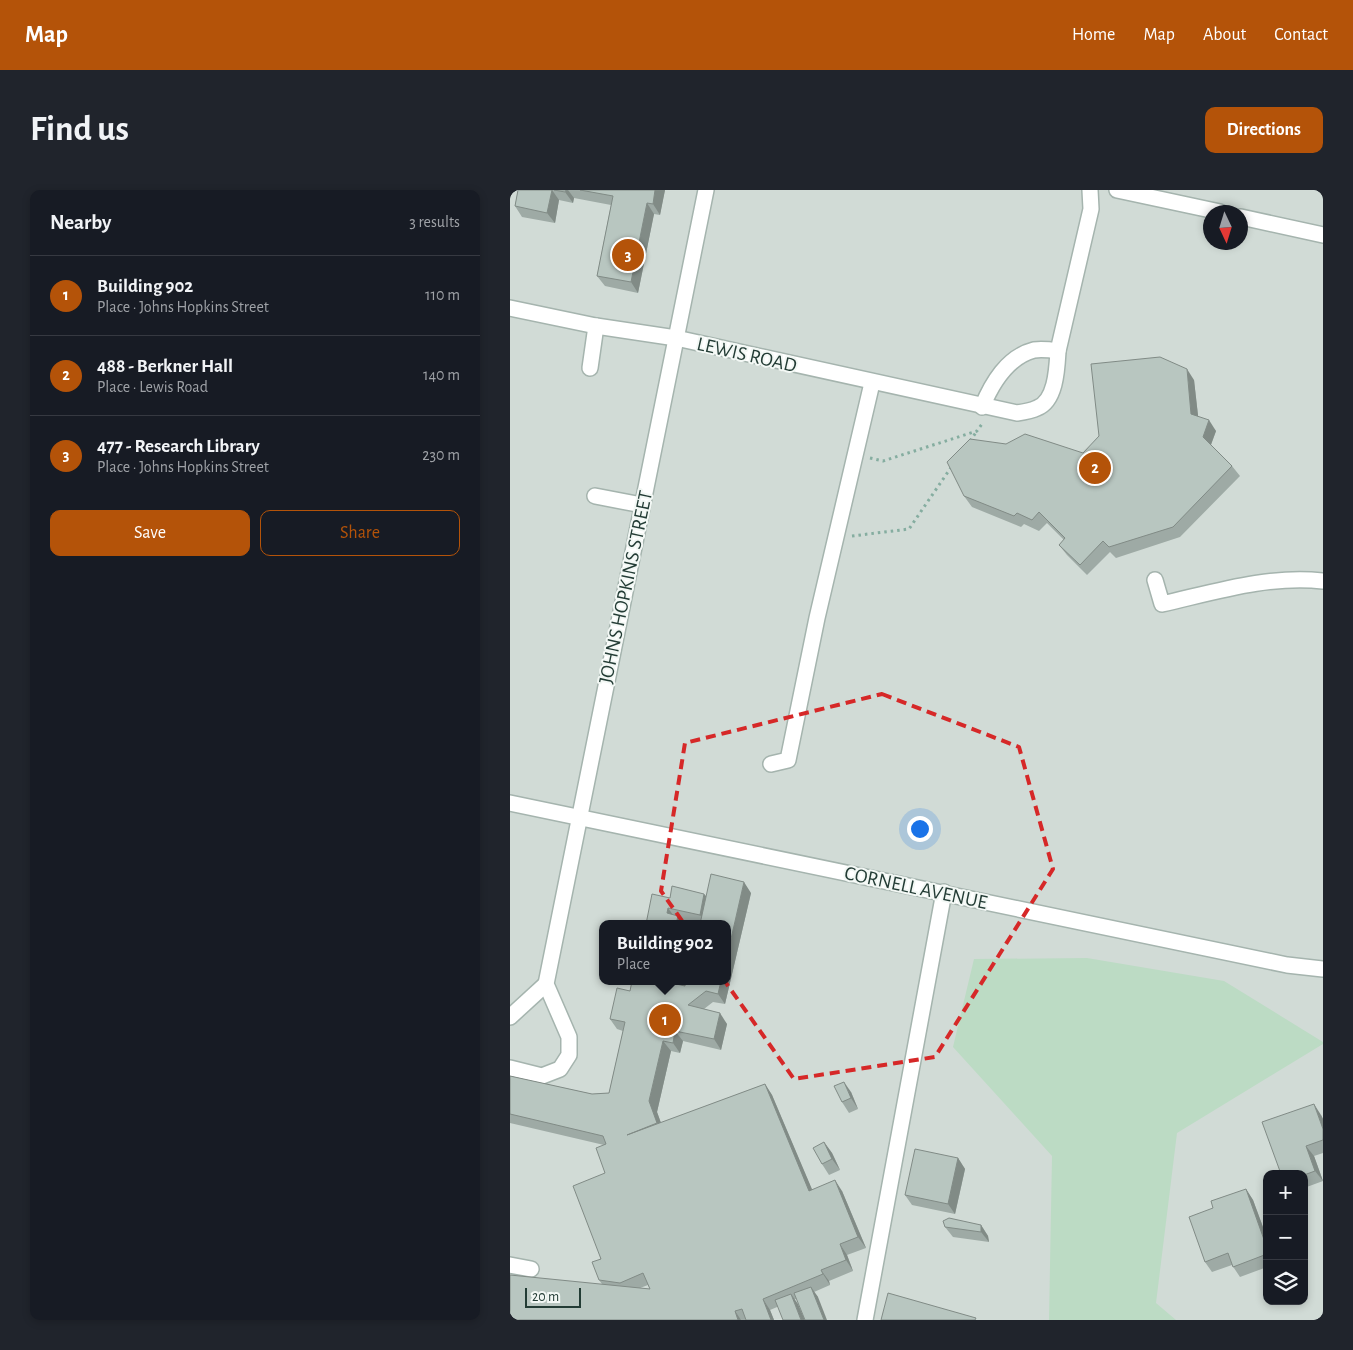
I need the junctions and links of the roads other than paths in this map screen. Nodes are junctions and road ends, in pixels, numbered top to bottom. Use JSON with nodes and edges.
{"nodes":[{"id":1,"x":706,"y":190,"type":"edge"},
{"id":2,"x":1090,"y":190,"type":"edge"},
{"id":3,"x":1117,"y":190,"type":"edge"},
{"id":4,"x":1203,"y":208,"type":"edge"},
{"id":5,"x":1248,"y":219,"type":"edge"},
{"id":6,"x":1323,"y":235,"type":"edge"},
{"id":7,"x":510,"y":308,"type":"edge"},
{"id":8,"x":596,"y":326,"type":"junction"},
{"id":9,"x":676,"y":338,"type":"junction"},
{"id":10,"x":1058,"y":351,"type":"junction"},
{"id":11,"x":590,"y":368,"type":"dead end"},
{"id":12,"x":872,"y":383,"type":"junction"},
{"id":13,"x":987,"y":408,"type":"junction"},
{"id":14,"x":596,"y":496,"type":"dead end"},
{"id":15,"x":642,"y":504,"type":"junction"},
{"id":16,"x":1155,"y":580,"type":"dead end"},
{"id":17,"x":1323,"y":581,"type":"edge"},
{"id":18,"x":771,"y":764,"type":"dead end"},
{"id":19,"x":510,"y":803,"type":"edge"},
{"id":20,"x":578,"y":817,"type":"junction"},
{"id":21,"x":944,"y":892,"type":"junction"},
{"id":22,"x":1323,"y":970,"type":"edge"},
{"id":23,"x":546,"y":984,"type":"junction"},
{"id":24,"x":510,"y":1017,"type":"edge"},
{"id":25,"x":510,"y":1068,"type":"edge"},
{"id":26,"x":510,"y":1265,"type":"edge"},
{"id":27,"x":531,"y":1269,"type":"dead end"},
{"id":28,"x":865,"y":1320,"type":"edge"}],
"edges":[{"from":1,"to":9,"type":"street","name":"JOHNS HOPKINS STREET"},
{"from":2,"to":10,"type":"street"},
{"from":3,"to":4,"type":"street"},
{"from":5,"to":6,"type":"street"},
{"from":7,"to":8,"type":"street","name":"LEWIS ROAD"},
{"from":8,"to":9,"type":"street","name":"LEWIS ROAD"},
{"from":8,"to":11,"type":"street"},
{"from":9,"to":12,"type":"street","name":"LEWIS ROAD"},
{"from":9,"to":15,"type":"street","name":"JOHNS HOPKINS STREET"},
{"from":10,"to":13,"type":"street"},
{"from":10,"to":13,"type":"street","name":"LEWIS ROAD"},
{"from":12,"to":13,"type":"street","name":"LEWIS ROAD"},
{"from":12,"to":18,"type":"street"},
{"from":14,"to":15,"type":"street"},
{"from":15,"to":20,"type":"street","name":"JOHNS HOPKINS STREET"},
{"from":16,"to":17,"type":"street"},
{"from":19,"to":20,"type":"street","name":"CORNELL AVENUE"},
{"from":20,"to":21,"type":"street","name":"CORNELL AVENUE"},
{"from":20,"to":23,"type":"street","name":"JOHNS HOPKINS STREET"},
{"from":21,"to":22,"type":"street","name":"CORNELL AVENUE"},
{"from":21,"to":28,"type":"street"},
{"from":23,"to":24,"type":"street"},
{"from":23,"to":25,"type":"street"},
{"from":26,"to":27,"type":"street"}]}
